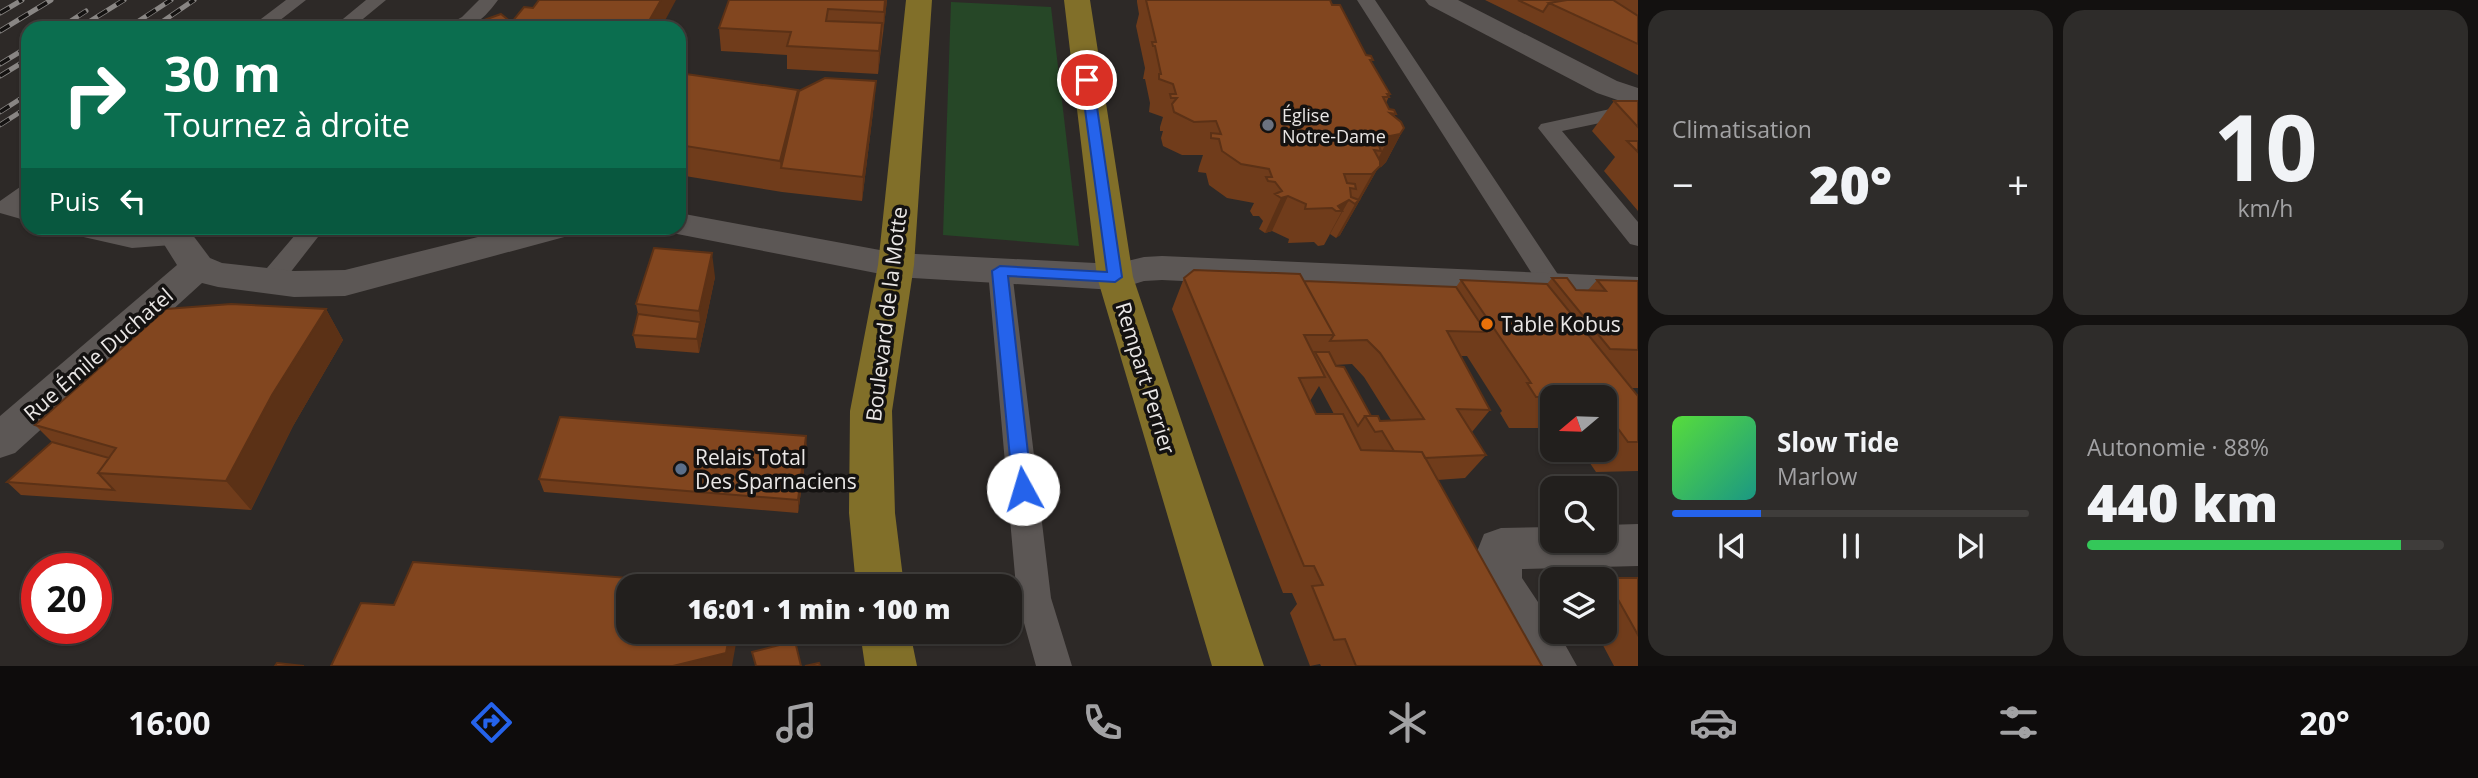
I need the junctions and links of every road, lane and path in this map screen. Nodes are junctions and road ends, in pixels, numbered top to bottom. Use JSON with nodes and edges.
{"nodes":[{"id":1,"x":297,"y":0,"type":"edge"},
{"id":2,"x":377,"y":0,"type":"edge"},
{"id":3,"x":489,"y":0,"type":"edge"},
{"id":4,"x":919,"y":0,"type":"edge"},
{"id":5,"x":1077,"y":0,"type":"edge"},
{"id":6,"x":1366,"y":0,"type":"edge"},
{"id":7,"x":1438,"y":0,"type":"edge"},
{"id":8,"x":268,"y":21,"type":"edge"},
{"id":9,"x":350,"y":21,"type":"edge"},
{"id":10,"x":468,"y":21,"type":"edge"},
{"id":11,"x":1638,"y":98,"type":"edge"},
{"id":12,"x":1638,"y":109,"type":"edge"},
{"id":13,"x":21,"y":197,"type":"edge"},
{"id":14,"x":21,"y":212,"type":"edge"},
{"id":15,"x":686,"y":225,"type":"edge"},
{"id":16,"x":108,"y":235,"type":"edge"},
{"id":17,"x":307,"y":235,"type":"edge"},
{"id":18,"x":529,"y":235,"type":"edge"},
{"id":19,"x":1638,"y":238,"type":"edge"},
{"id":20,"x":183,"y":240,"type":"edge"},
{"id":21,"x":896,"y":265,"type":"junction"},
{"id":22,"x":1000,"y":271,"type":"junction"},
{"id":23,"x":1115,"y":277,"type":"junction"},
{"id":24,"x":270,"y":281,"type":"junction"},
{"id":25,"x":1554,"y":288,"type":"junction"},
{"id":26,"x":1638,"y":290,"type":"edge"},
{"id":27,"x":0,"y":441,"type":"edge"},
{"id":28,"x":1638,"y":545,"type":"edge"},
{"id":29,"x":879,"y":574,"type":"edge"},
{"id":30,"x":887,"y":644,"type":"edge"},
{"id":31,"x":891,"y":666,"type":"edge"},
{"id":32,"x":1054,"y":666,"type":"edge"},
{"id":33,"x":1238,"y":666,"type":"edge"},
{"id":34,"x":1550,"y":666,"type":"edge"}],
"edges":[{"from":1,"to":8,"type":"lane"},
{"from":2,"to":9,"type":"lane"},
{"from":3,"to":10,"type":"lane"},
{"from":4,"to":21,"type":"main road","name":"Boulevard de la Motte"},
{"from":5,"to":23,"type":"main road","name":"Rempart Perrier"},
{"from":6,"to":25,"type":"lane"},
{"from":7,"to":11,"type":"street"},
{"from":12,"to":19,"type":"lane"},
{"from":13,"to":14,"type":"lane"},
{"from":15,"to":21,"type":"street"},
{"from":16,"to":20,"type":"lane"},
{"from":17,"to":24,"type":"lane"},
{"from":18,"to":24,"type":"street"},
{"from":20,"to":24,"type":"street"},
{"from":20,"to":27,"type":"street","name":"Rue Émile Duchatel"},
{"from":21,"to":22,"type":"street"},
{"from":21,"to":29,"type":"main road","name":"Boulevard de la Motte"},
{"from":22,"to":23,"type":"street"},
{"from":22,"to":32,"type":"lane"},
{"from":23,"to":25,"type":"street"},
{"from":23,"to":33,"type":"main road","name":"Rempart Perrier"},
{"from":25,"to":26,"type":"street"},
{"from":28,"to":34,"type":"street"},
{"from":30,"to":31,"type":"main road"}]}
